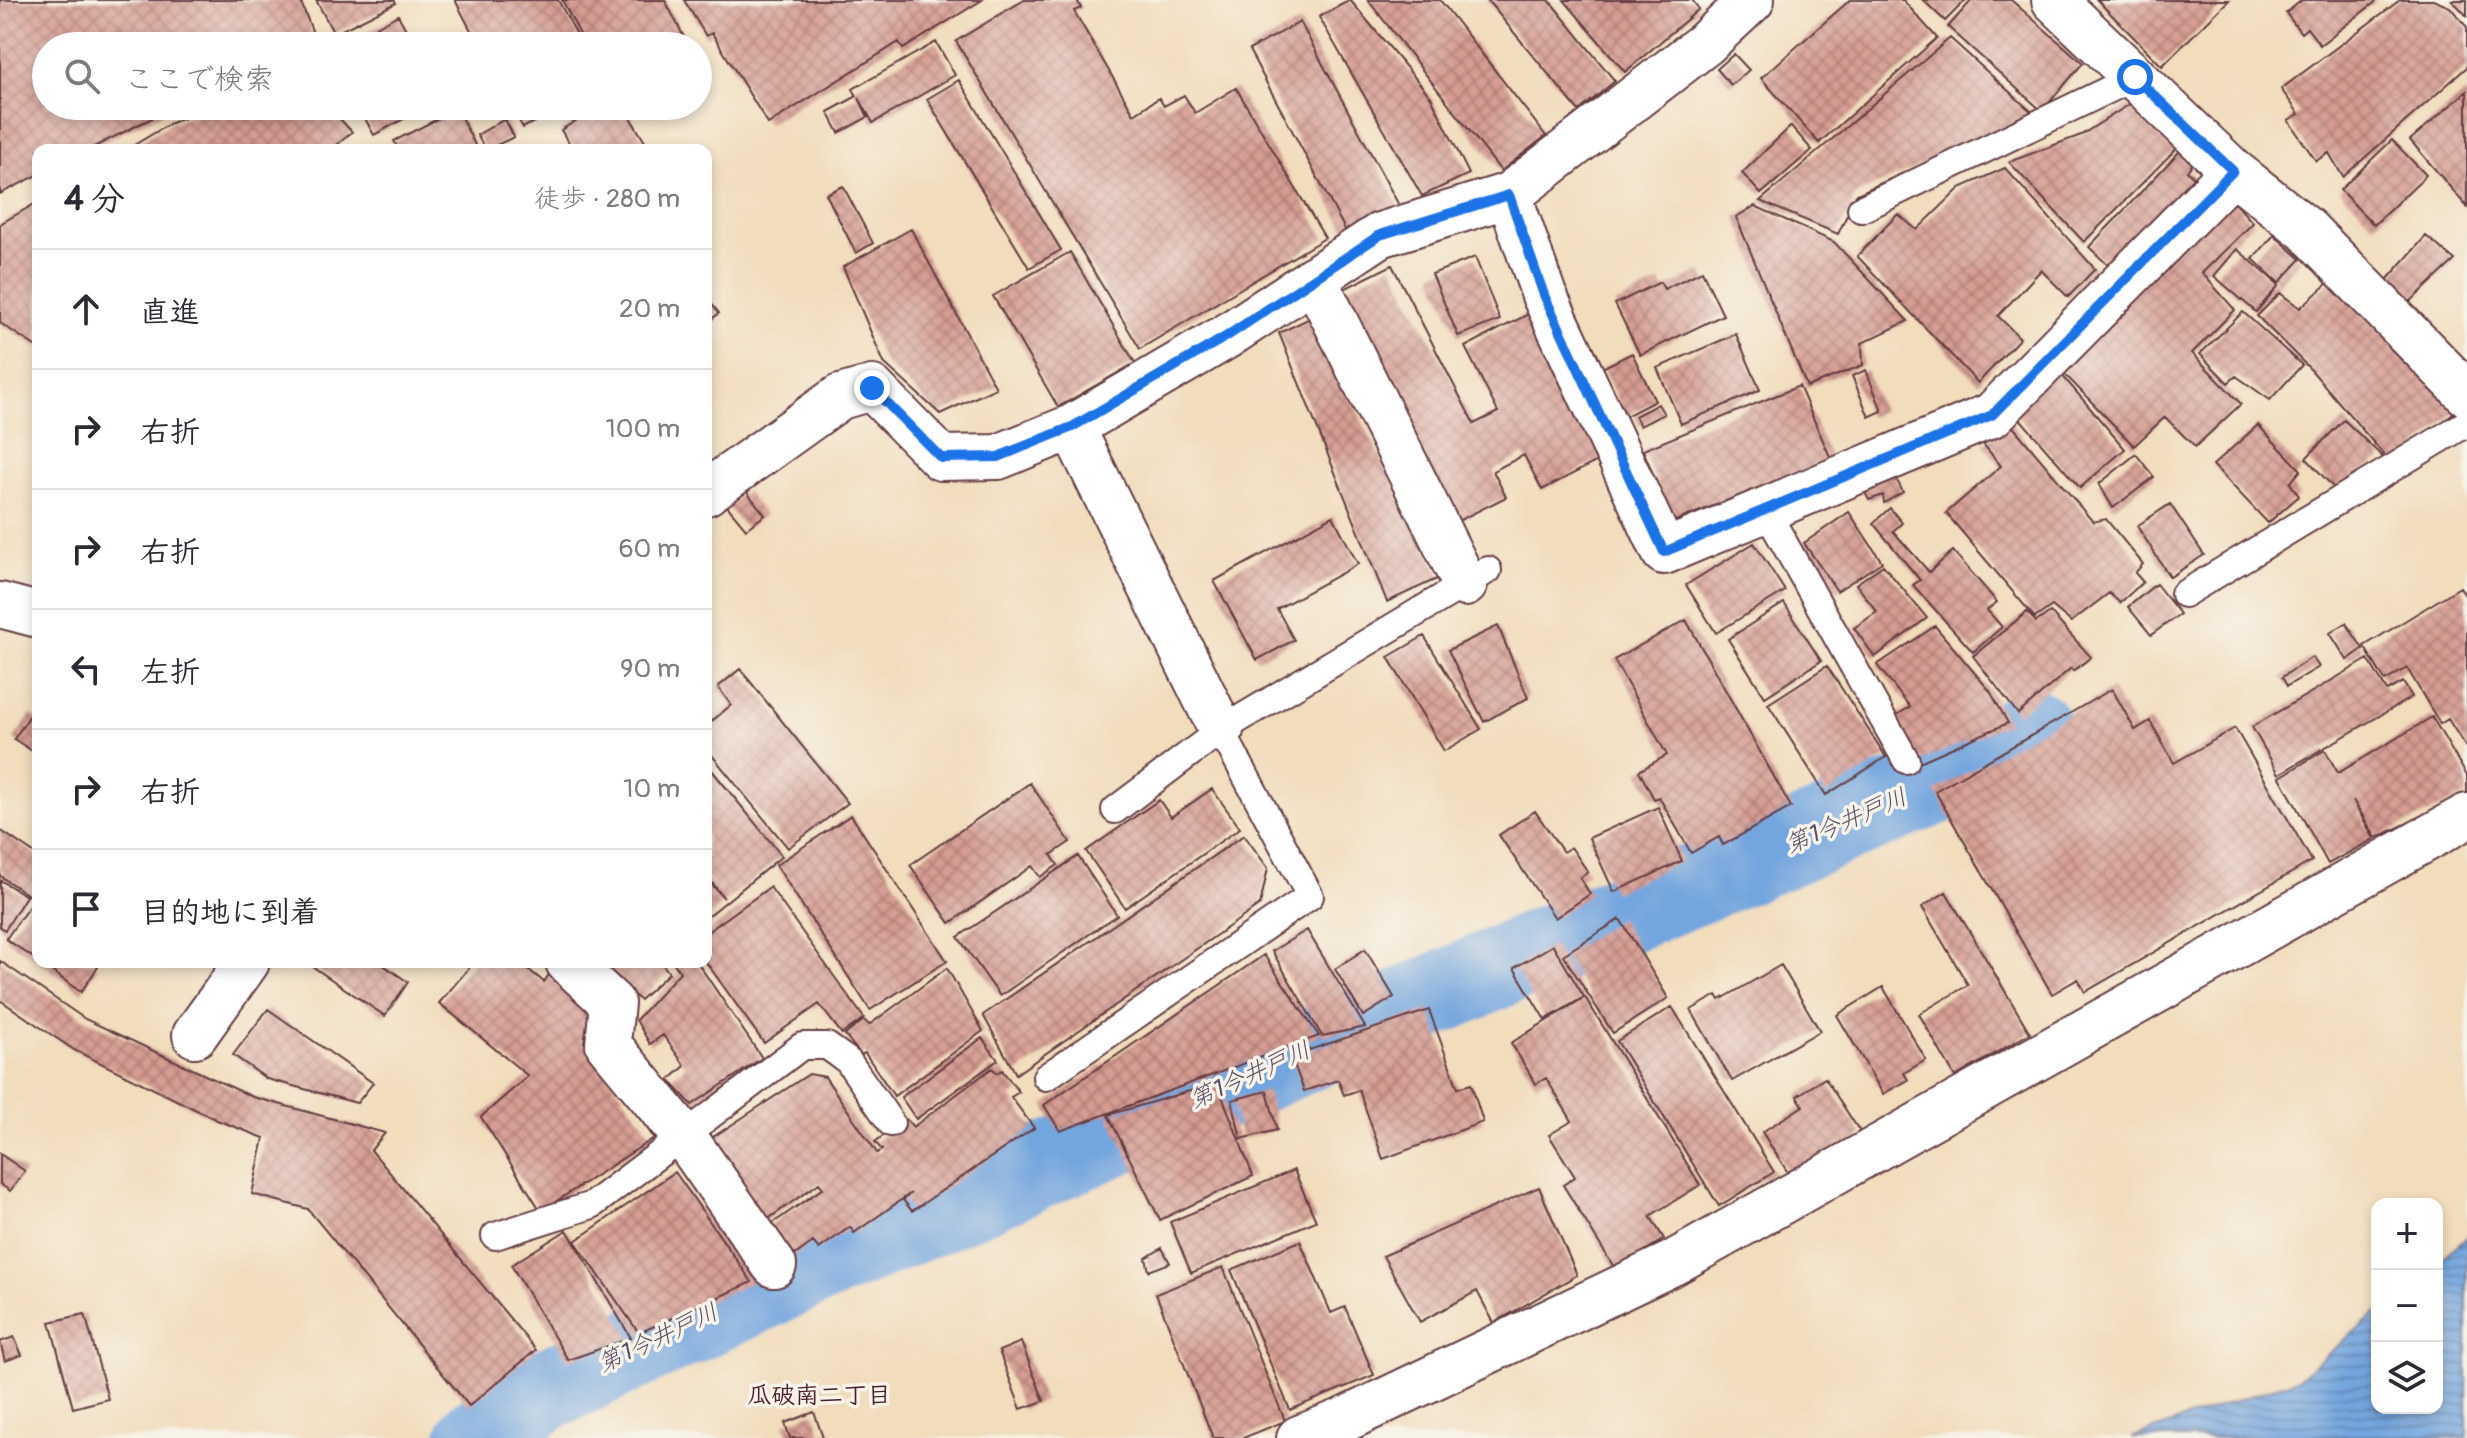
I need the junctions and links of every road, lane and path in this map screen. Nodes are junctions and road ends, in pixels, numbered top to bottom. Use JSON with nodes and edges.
{"nodes":[{"id":1,"x":1752,"y":0,"type":"edge"},
{"id":2,"x":2054,"y":0,"type":"edge"},
{"id":3,"x":2135,"y":77,"type":"junction"},
{"id":4,"x":2233,"y":171,"type":"junction"},
{"id":5,"x":1509,"y":195,"type":"junction"},
{"id":6,"x":1861,"y":209,"type":"dead end"},
{"id":7,"x":1314,"y":278,"type":"junction"},
{"id":8,"x":2467,"y":394,"type":"edge"},
{"id":9,"x":2467,"y":423,"type":"edge"},
{"id":10,"x":1072,"y":427,"type":"junction"},
{"id":11,"x":712,"y":489,"type":"edge"},
{"id":12,"x":1765,"y":509,"type":"junction"},
{"id":13,"x":1476,"y":577,"type":"joint"},
{"id":14,"x":2184,"y":594,"type":"dead end"},
{"id":15,"x":0,"y":605,"type":"edge"},
{"id":16,"x":32,"y":613,"type":"edge"},
{"id":17,"x":1221,"y":730,"type":"junction"},
{"id":18,"x":1906,"y":760,"type":"dead end"},
{"id":19,"x":1115,"y":810,"type":"dead end"},
{"id":20,"x":2467,"y":816,"type":"edge"},
{"id":21,"x":243,"y":968,"type":"edge"},
{"id":22,"x":574,"y":968,"type":"edge"},
{"id":23,"x":195,"y":1035,"type":"dead end"},
{"id":24,"x":1046,"y":1077,"type":"dead end"},
{"id":25,"x":891,"y":1123,"type":"dead end"},
{"id":26,"x":683,"y":1135,"type":"junction"},
{"id":27,"x":495,"y":1236,"type":"dead end"},
{"id":28,"x":774,"y":1265,"type":"dead end"},
{"id":29,"x":1299,"y":1438,"type":"edge"}],
"edges":[{"from":1,"to":5,"type":"street"},
{"from":2,"to":3,"type":"street"},
{"from":3,"to":4,"type":"street"},
{"from":3,"to":6,"type":"lane"},
{"from":4,"to":8,"type":"street"},
{"from":4,"to":12,"type":"street"},
{"from":5,"to":7,"type":"street"},
{"from":5,"to":12,"type":"street"},
{"from":7,"to":10,"type":"street"},
{"from":7,"to":13,"type":"street"},
{"from":9,"to":14,"type":"lane"},
{"from":10,"to":11,"type":"street"},
{"from":10,"to":17,"type":"street"},
{"from":12,"to":18,"type":"lane"},
{"from":13,"to":17,"type":"lane"},
{"from":15,"to":16,"type":"street"},
{"from":17,"to":19,"type":"lane"},
{"from":17,"to":24,"type":"lane"},
{"from":20,"to":29,"type":"street"},
{"from":21,"to":23,"type":"street"},
{"from":22,"to":26,"type":"street"},
{"from":25,"to":26,"type":"lane"},
{"from":26,"to":27,"type":"lane"},
{"from":26,"to":28,"type":"street"}]}
